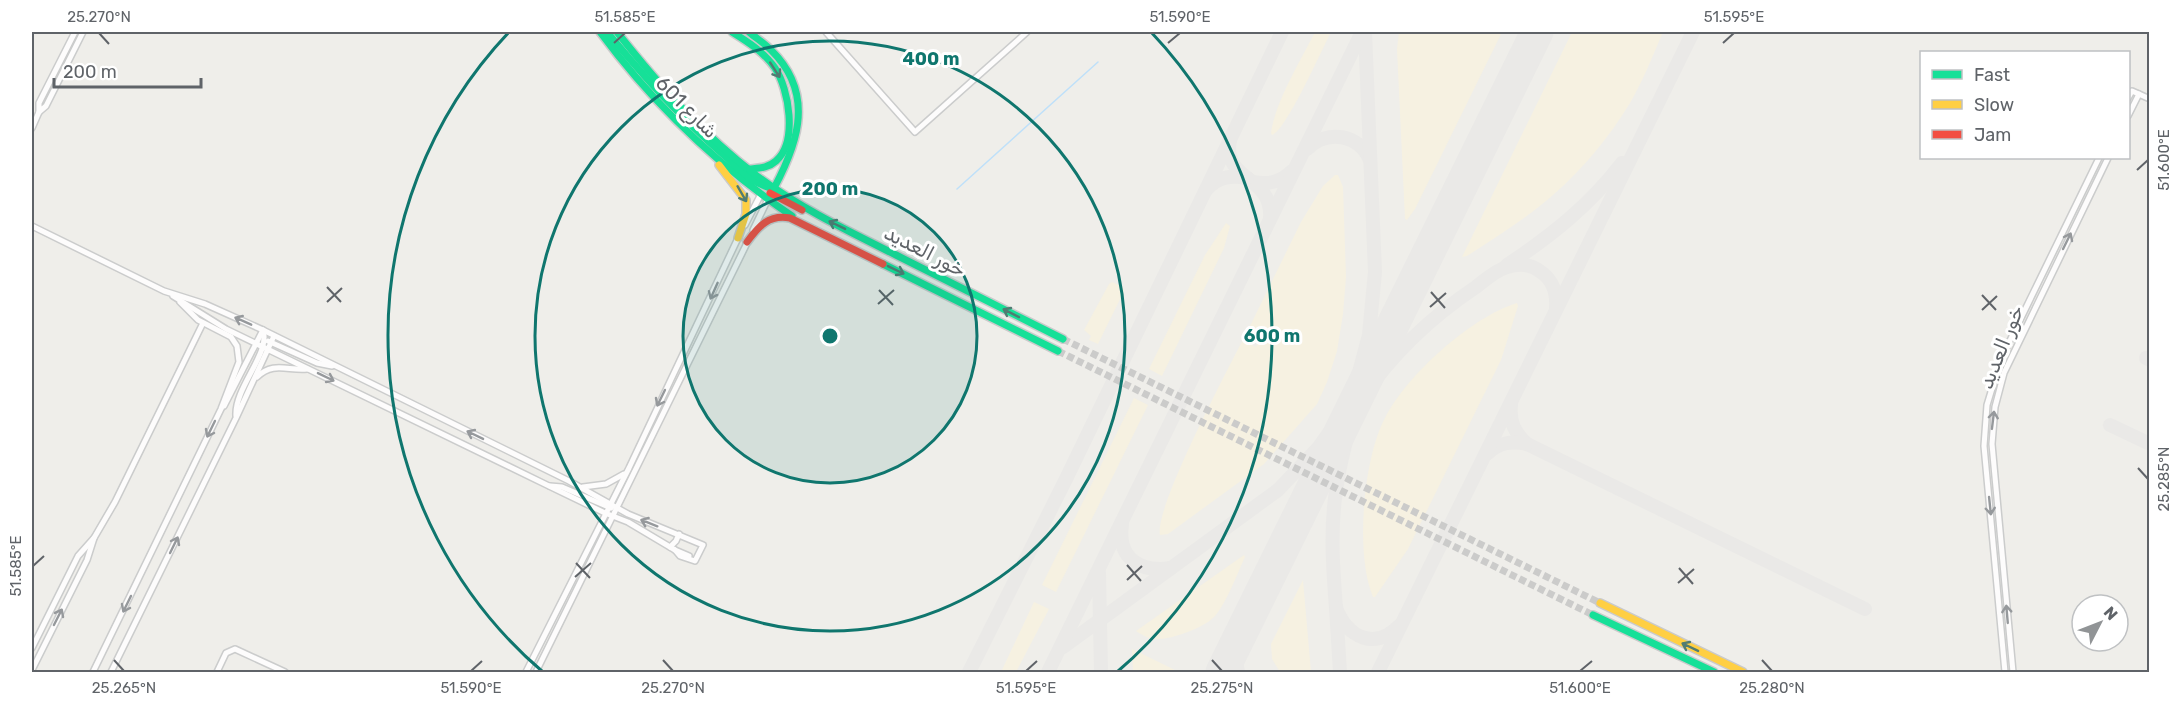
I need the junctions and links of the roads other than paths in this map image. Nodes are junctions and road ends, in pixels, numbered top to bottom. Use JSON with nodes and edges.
{"nodes":[{"id":1,"x":75,"y":32,"type":"edge"},
{"id":2,"x":83,"y":32,"type":"edge"},
{"id":3,"x":600,"y":32,"type":"edge"},
{"id":4,"x":607,"y":32,"type":"edge"},
{"id":5,"x":617,"y":32,"type":"edge"},
{"id":6,"x":732,"y":32,"type":"edge"},
{"id":7,"x":749,"y":32,"type":"edge"},
{"id":8,"x":826,"y":32,"type":"edge"},
{"id":9,"x":1027,"y":32,"type":"edge"},
{"id":10,"x":2130,"y":94,"type":"edge"},
{"id":11,"x":2139,"y":94,"type":"junction"},
{"id":12,"x":2150,"y":99,"type":"edge"},
{"id":13,"x":39,"y":112,"type":"junction"},
{"id":14,"x":2130,"y":112,"type":"edge"},
{"id":15,"x":32,"y":128,"type":"edge"},
{"id":16,"x":714,"y":158,"type":"junction"},
{"id":17,"x":2099,"y":159,"type":"edge"},
{"id":18,"x":2108,"y":159,"type":"edge"},
{"id":19,"x":747,"y":168,"type":"junction"},
{"id":20,"x":760,"y":194,"type":"junction"},
{"id":21,"x":772,"y":194,"type":"junction"},
{"id":22,"x":806,"y":225,"type":"junction"},
{"id":23,"x":32,"y":226,"type":"edge"},
{"id":24,"x":738,"y":238,"type":"junction"},
{"id":25,"x":747,"y":242,"type":"junction"},
{"id":26,"x":164,"y":291,"type":"junction"},
{"id":27,"x":180,"y":300,"type":"junction"},
{"id":28,"x":203,"y":323,"type":"junction"},
{"id":29,"x":263,"y":330,"type":"junction"},
{"id":30,"x":274,"y":336,"type":"junction"},
{"id":31,"x":1063,"y":339,"type":"tunnel mouth"},
{"id":32,"x":265,"y":344,"type":"junction"},
{"id":33,"x":1058,"y":351,"type":"tunnel mouth"},
{"id":34,"x":334,"y":366,"type":"junction"},
{"id":35,"x":309,"y":369,"type":"junction"},
{"id":36,"x":254,"y":380,"type":"junction"},
{"id":37,"x":221,"y":409,"type":"junction"},
{"id":38,"x":236,"y":418,"type":"junction"},
{"id":39,"x":626,"y":473,"type":"junction"},
{"id":40,"x":580,"y":487,"type":"junction"},
{"id":41,"x":618,"y":507,"type":"junction"},
{"id":42,"x":608,"y":508,"type":"junction"},
{"id":43,"x":612,"y":516,"type":"junction"},
{"id":44,"x":679,"y":534,"type":"junction"},
{"id":45,"x":94,"y":538,"type":"junction"},
{"id":46,"x":672,"y":549,"type":"junction"},
{"id":47,"x":562,"y":598,"type":"junction"},
{"id":48,"x":1600,"y":603,"type":"tunnel mouth"},
{"id":49,"x":1593,"y":615,"type":"tunnel mouth"},
{"id":50,"x":32,"y":648,"type":"edge"},
{"id":51,"x":542,"y":659,"type":"junction"},
{"id":52,"x":32,"y":670,"type":"edge"},
{"id":53,"x":93,"y":672,"type":"edge"},
{"id":54,"x":111,"y":672,"type":"edge"},
{"id":55,"x":216,"y":672,"type":"edge"},
{"id":56,"x":285,"y":672,"type":"edge"},
{"id":57,"x":526,"y":672,"type":"edge"},
{"id":58,"x":536,"y":672,"type":"edge"},
{"id":59,"x":1714,"y":672,"type":"edge"},
{"id":60,"x":1743,"y":672,"type":"edge"},
{"id":61,"x":2005,"y":672,"type":"edge"},
{"id":62,"x":2013,"y":672,"type":"edge"}],
"edges":[{"from":1,"to":13,"type":"street"},
{"from":2,"to":13,"type":"street"},
{"from":3,"to":16,"type":"main road","name":"شارع 601"},
{"from":4,"to":21,"type":"main road"},
{"from":5,"to":19,"type":"main road","name":"شارع 601"},
{"from":6,"to":19,"type":"main road","one_way":true},
{"from":7,"to":21,"type":"main road"},
{"from":8,"to":9,"type":"street"},
{"from":10,"to":11,"type":"street"},
{"from":11,"to":12,"type":"street"},
{"from":11,"to":14,"type":"street"},
{"from":13,"to":15,"type":"street"},
{"from":16,"to":20,"type":"main road","name":"شارع 601"},
{"from":16,"to":24,"type":"main road","one_way":true},
{"from":17,"to":61,"type":"street","name":"خور العديد","one_way":true},
{"from":62,"to":18,"type":"street","name":"خور العديد","one_way":true},
{"from":19,"to":21,"type":"main road","name":"شارع 601"},
{"from":20,"to":21,"type":"main road"},
{"from":20,"to":24,"type":"street"},
{"from":21,"to":22,"type":"main road"},
{"from":21,"to":25,"type":"street"},
{"from":31,"to":21,"type":"main road","name":"خور العديد","one_way":true},
{"from":22,"to":25,"type":"main road"},
{"from":22,"to":33,"type":"main road","one_way":true},
{"from":23,"to":26,"type":"street"},
{"from":24,"to":39,"type":"street","one_way":true},
{"from":25,"to":41,"type":"street"},
{"from":26,"to":27,"type":"street"},
{"from":29,"to":26,"type":"street","one_way":true},
{"from":27,"to":28,"type":"street"},
{"from":27,"to":32,"type":"street"},
{"from":28,"to":37,"type":"street"},
{"from":28,"to":45,"type":"street"},
{"from":29,"to":30,"type":"street"},
{"from":29,"to":32,"type":"street"},
{"from":30,"to":32,"type":"street"},
{"from":30,"to":34,"type":"street"},
{"from":32,"to":34,"type":"street"},
{"from":32,"to":35,"type":"street"},
{"from":32,"to":36,"type":"street"},
{"from":32,"to":37,"type":"street"},
{"from":32,"to":38,"type":"street"},
{"from":40,"to":34,"type":"street","one_way":true},
{"from":35,"to":36,"type":"street"},
{"from":35,"to":42,"type":"street","one_way":true},
{"from":36,"to":38,"type":"street"},
{"from":37,"to":53,"type":"street","one_way":true},
{"from":54,"to":38,"type":"street","one_way":true},
{"from":39,"to":40,"type":"street"},
{"from":39,"to":42,"type":"street"},
{"from":40,"to":42,"type":"street"},
{"from":41,"to":42,"type":"street"},
{"from":41,"to":43,"type":"street"},
{"from":44,"to":41,"type":"street","one_way":true},
{"from":42,"to":43,"type":"street"},
{"from":42,"to":47,"type":"street"},
{"from":43,"to":46,"type":"street"},
{"from":43,"to":51,"type":"street"},
{"from":44,"to":46,"type":"street"},
{"from":44,"to":46,"type":"street"},
{"from":45,"to":50,"type":"street"},
{"from":52,"to":45,"type":"street","one_way":true},
{"from":47,"to":51,"type":"street"},
{"from":47,"to":57,"type":"street"},
{"from":60,"to":48,"type":"main road","one_way":true},
{"from":49,"to":59,"type":"main road"},
{"from":51,"to":58,"type":"street"},
{"from":55,"to":56,"type":"street"}]}
